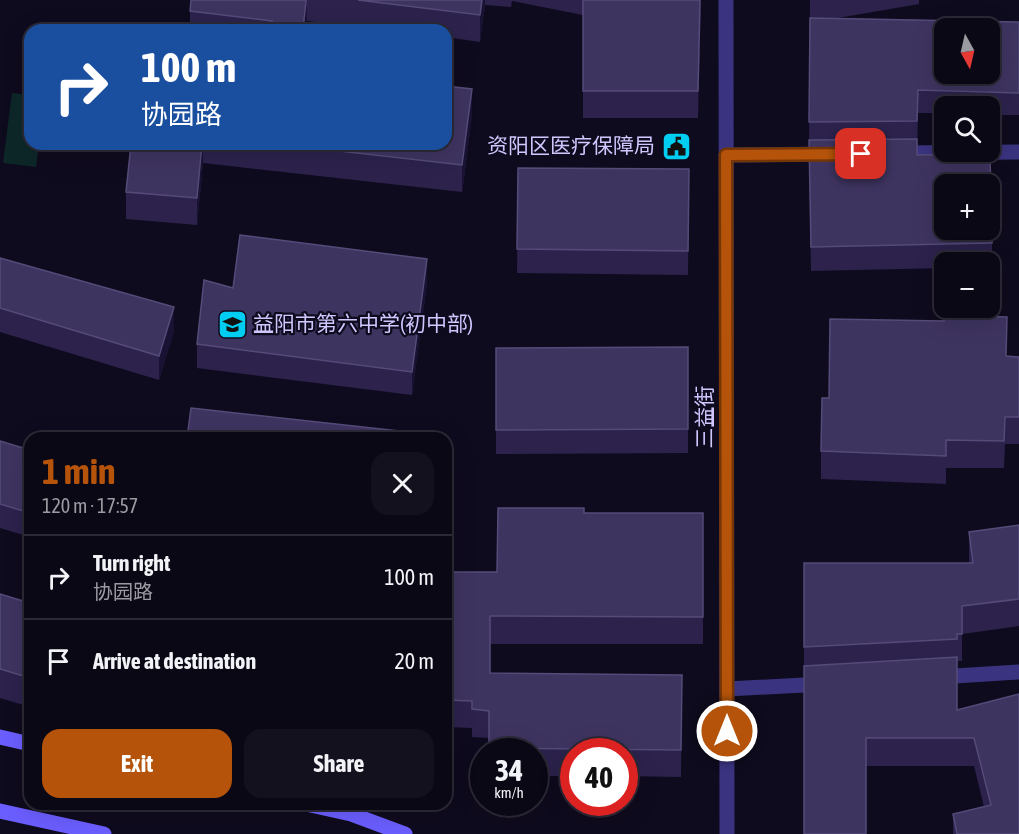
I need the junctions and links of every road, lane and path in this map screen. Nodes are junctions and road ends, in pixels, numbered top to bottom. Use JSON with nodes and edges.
{"nodes":[{"id":1,"x":726,"y":0,"type":"edge"},
{"id":2,"x":1019,"y":152,"type":"edge"},
{"id":3,"x":843,"y":154,"type":"edge"},
{"id":4,"x":878,"y":154,"type":"edge"},
{"id":5,"x":726,"y":155,"type":"junction"},
{"id":6,"x":1019,"y":672,"type":"edge"},
{"id":7,"x":926,"y":678,"type":"edge"},
{"id":8,"x":832,"y":683,"type":"edge"},
{"id":9,"x":727,"y":689,"type":"junction"},
{"id":10,"x":0,"y":737,"type":"edge"},
{"id":11,"x":24,"y":743,"type":"edge"},
{"id":12,"x":333,"y":810,"type":"edge"},
{"id":13,"x":0,"y":811,"type":"edge"},
{"id":14,"x":104,"y":834,"type":"edge"},
{"id":15,"x":405,"y":834,"type":"edge"},
{"id":16,"x":727,"y":834,"type":"edge"}],
"edges":[{"from":1,"to":5,"type":"street","name":"三益街"},
{"from":2,"to":4,"type":"street"},
{"from":3,"to":5,"type":"street"},
{"from":5,"to":9,"type":"street","name":"三益街"},
{"from":6,"to":7,"type":"street"},
{"from":8,"to":9,"type":"street"},
{"from":9,"to":16,"type":"street","name":"三益街"},
{"from":10,"to":11,"type":"main road"},
{"from":12,"to":15,"type":"main road"},
{"from":13,"to":14,"type":"main road"}]}
